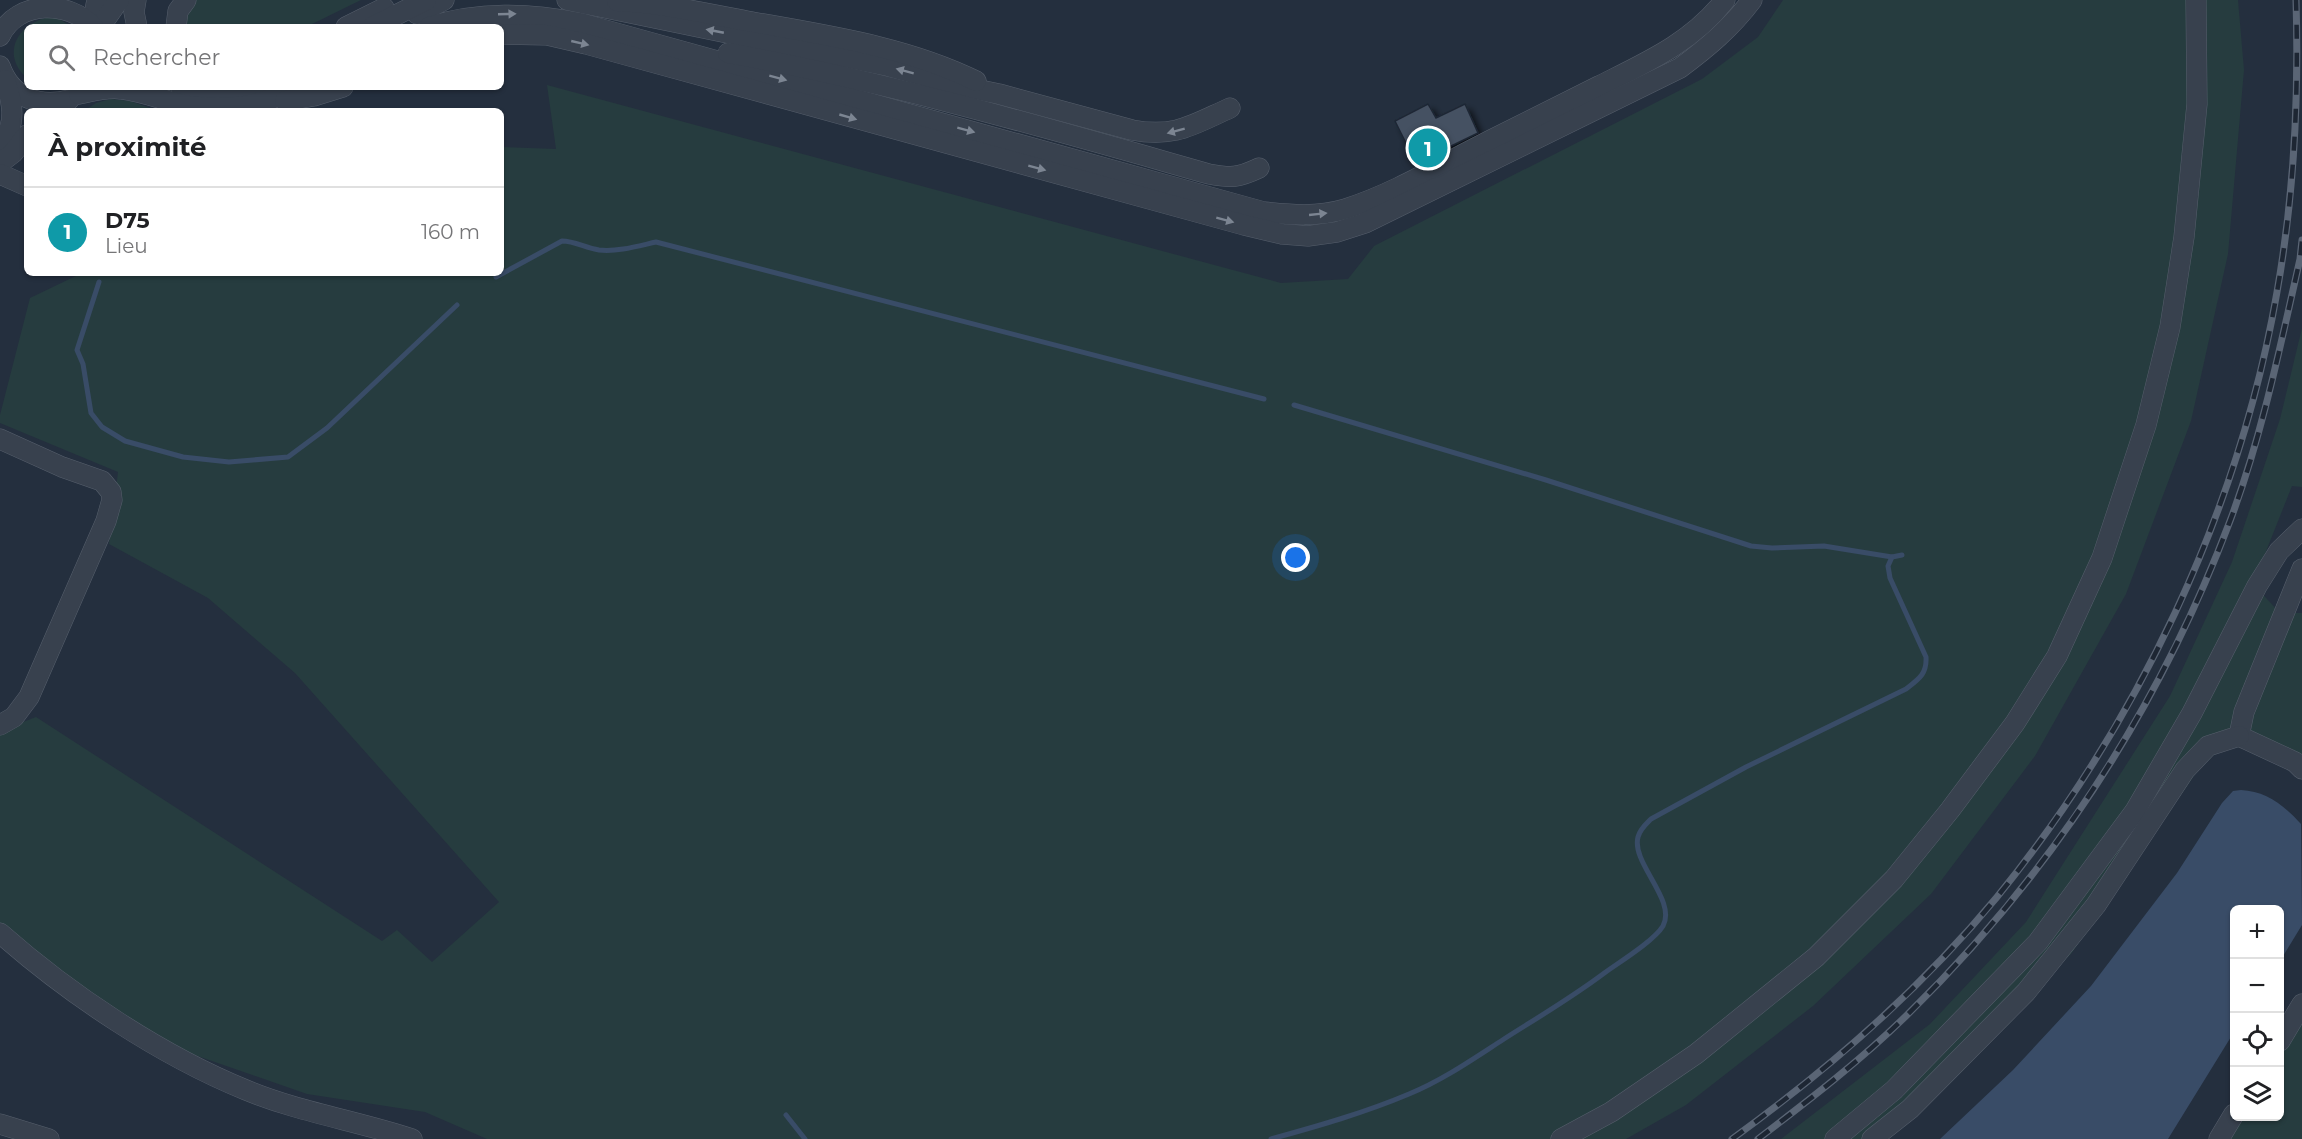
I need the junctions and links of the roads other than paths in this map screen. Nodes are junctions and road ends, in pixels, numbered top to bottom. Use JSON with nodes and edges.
{"nodes":[{"id":1,"x":97,"y":0,"type":"edge"},
{"id":2,"x":119,"y":0,"type":"edge"},
{"id":3,"x":136,"y":0,"type":"edge"},
{"id":4,"x":186,"y":0,"type":"edge"},
{"id":5,"x":400,"y":0,"type":"edge"},
{"id":6,"x":444,"y":0,"type":"edge"},
{"id":7,"x":458,"y":0,"type":"edge"},
{"id":8,"x":567,"y":0,"type":"edge"},
{"id":9,"x":604,"y":0,"type":"edge"},
{"id":10,"x":1725,"y":0,"type":"edge"},
{"id":11,"x":1752,"y":0,"type":"edge"},
{"id":12,"x":2196,"y":0,"type":"edge"},
{"id":13,"x":28,"y":3,"type":"edge"},
{"id":14,"x":427,"y":12,"type":"edge"},
{"id":15,"x":93,"y":24,"type":"edge"},
{"id":16,"x":96,"y":24,"type":"edge"},
{"id":17,"x":99,"y":24,"type":"edge"},
{"id":18,"x":136,"y":24,"type":"edge"},
{"id":19,"x":176,"y":24,"type":"edge"},
{"id":20,"x":352,"y":24,"type":"edge"},
{"id":21,"x":383,"y":24,"type":"edge"},
{"id":22,"x":400,"y":24,"type":"edge"},
{"id":23,"x":616,"y":33,"type":"junction"},
{"id":24,"x":504,"y":34,"type":"edge"},
{"id":25,"x":0,"y":36,"type":"edge"},
{"id":26,"x":2,"y":72,"type":"edge"},
{"id":27,"x":98,"y":90,"type":"edge"},
{"id":28,"x":125,"y":90,"type":"edge"},
{"id":29,"x":179,"y":90,"type":"edge"},
{"id":30,"x":253,"y":90,"type":"edge"},
{"id":31,"x":295,"y":90,"type":"edge"},
{"id":32,"x":334,"y":90,"type":"edge"},
{"id":33,"x":338,"y":90,"type":"edge"},
{"id":34,"x":78,"y":94,"type":"edge"},
{"id":35,"x":999,"y":94,"type":"junction"},
{"id":36,"x":250,"y":107,"type":"junction"},
{"id":37,"x":55,"y":108,"type":"edge"},
{"id":38,"x":223,"y":108,"type":"edge"},
{"id":39,"x":223,"y":108,"type":"edge"},
{"id":40,"x":303,"y":108,"type":"edge"},
{"id":41,"x":1230,"y":108,"type":"dead end"},
{"id":42,"x":1079,"y":138,"type":"junction"},
{"id":43,"x":24,"y":139,"type":"edge"},
{"id":44,"x":0,"y":144,"type":"edge"},
{"id":45,"x":0,"y":163,"type":"edge"},
{"id":46,"x":1259,"y":168,"type":"dead end"},
{"id":47,"x":0,"y":174,"type":"edge"},
{"id":48,"x":24,"y":185,"type":"edge"},
{"id":49,"x":1276,"y":213,"type":"junction"},
{"id":50,"x":0,"y":439,"type":"edge"},
{"id":51,"x":2302,"y":528,"type":"edge"},
{"id":52,"x":2302,"y":569,"type":"edge"},
{"id":53,"x":0,"y":725,"type":"edge"},
{"id":54,"x":2239,"y":736,"type":"junction"},
{"id":55,"x":2302,"y":769,"type":"edge"},
{"id":56,"x":0,"y":933,"type":"edge"},
{"id":57,"x":2302,"y":1004,"type":"edge"},
{"id":58,"x":2284,"y":1034,"type":"edge"},
{"id":59,"x":2231,"y":1121,"type":"edge"},
{"id":60,"x":0,"y":1124,"type":"edge"},
{"id":61,"x":49,"y":1139,"type":"edge"},
{"id":62,"x":412,"y":1139,"type":"edge"},
{"id":63,"x":1561,"y":1139,"type":"edge"},
{"id":64,"x":1835,"y":1139,"type":"edge"},
{"id":65,"x":1872,"y":1139,"type":"edge"},
{"id":66,"x":2219,"y":1139,"type":"edge"}],
"edges":[{"from":1,"to":16,"type":"lane"},
{"from":2,"to":17,"type":"lane"},
{"from":3,"to":18,"type":"lane"},
{"from":4,"to":19,"type":"lane"},
{"from":5,"to":20,"type":"lane"},
{"from":6,"to":14,"type":"lane"},
{"from":7,"to":14,"type":"lane"},
{"from":35,"to":8,"type":"lane","one_way":true},
{"from":9,"to":35,"type":"lane"},
{"from":49,"to":10,"type":"lane","one_way":true},
{"from":24,"to":11,"type":"lane","one_way":true},
{"from":12,"to":63,"type":"lane"},
{"from":13,"to":15,"type":"lane"},
{"from":13,"to":25,"type":"lane"},
{"from":14,"to":21,"type":"lane"},
{"from":14,"to":22,"type":"lane"},
{"from":14,"to":23,"type":"lane","one_way":true},
{"from":23,"to":42,"type":"lane"},
{"from":23,"to":49,"type":"lane","one_way":true},
{"from":26,"to":34,"type":"lane"},
{"from":26,"to":44,"type":"lane"},
{"from":27,"to":34,"type":"lane"},
{"from":28,"to":38,"type":"lane"},
{"from":29,"to":30,"type":"lane"},
{"from":31,"to":36,"type":"lane"},
{"from":32,"to":36,"type":"lane"},
{"from":33,"to":40,"type":"lane"},
{"from":34,"to":37,"type":"lane"},
{"from":41,"to":35,"type":"lane","one_way":true},
{"from":36,"to":39,"type":"lane"},
{"from":42,"to":46,"type":"lane"},
{"from":42,"to":49,"type":"lane"},
{"from":43,"to":45,"type":"lane"},
{"from":47,"to":48,"type":"lane"},
{"from":50,"to":53,"type":"lane"},
{"from":51,"to":64,"type":"lane"},
{"from":52,"to":54,"type":"lane"},
{"from":54,"to":55,"type":"lane"},
{"from":54,"to":65,"type":"lane"},
{"from":56,"to":62,"type":"lane"},
{"from":57,"to":58,"type":"lane"},
{"from":59,"to":66,"type":"lane"},
{"from":60,"to":61,"type":"lane"}]}
